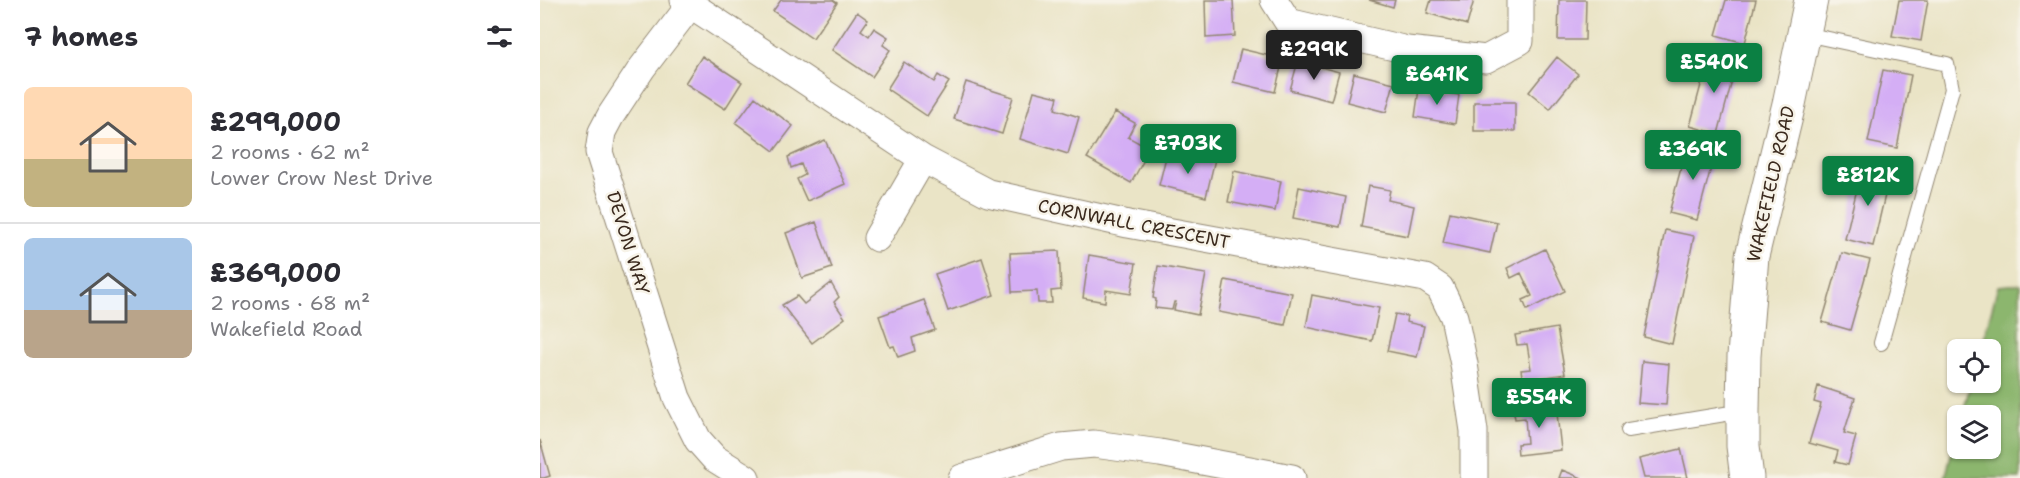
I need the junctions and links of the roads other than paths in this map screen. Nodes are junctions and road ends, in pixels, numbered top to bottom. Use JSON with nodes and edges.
{"nodes":[{"id":1,"x":1274,"y":0,"type":"edge"},
{"id":2,"x":1520,"y":0,"type":"edge"},
{"id":3,"x":1811,"y":0,"type":"edge"},
{"id":4,"x":688,"y":2,"type":"edge"},
{"id":5,"x":1805,"y":34,"type":"junction"},
{"id":6,"x":922,"y":159,"type":"junction"},
{"id":7,"x":877,"y":238,"type":"dead end"},
{"id":8,"x":1881,"y":343,"type":"dead end"},
{"id":9,"x":1743,"y":411,"type":"junction"},
{"id":10,"x":1628,"y":430,"type":"dead end"},
{"id":11,"x":746,"y":478,"type":"edge"},
{"id":12,"x":962,"y":478,"type":"edge"},
{"id":13,"x":1292,"y":478,"type":"edge"},
{"id":14,"x":1474,"y":478,"type":"edge"},
{"id":15,"x":1747,"y":478,"type":"edge"}],
"edges":[{"from":1,"to":2,"type":"street"},
{"from":3,"to":5,"type":"main road","name":"WAKEFIELD ROAD"},
{"from":4,"to":6,"type":"street","name":"CORNWALL CRESCENT"},
{"from":4,"to":11,"type":"street","name":"DEVON WAY"},
{"from":5,"to":8,"type":"lane"},
{"from":5,"to":9,"type":"main road","name":"WAKEFIELD ROAD"},
{"from":6,"to":7,"type":"street"},
{"from":6,"to":14,"type":"street","name":"CORNWALL CRESCENT"},
{"from":9,"to":10,"type":"lane"},
{"from":9,"to":15,"type":"main road","name":"WAKEFIELD ROAD"},
{"from":12,"to":13,"type":"street"}]}
